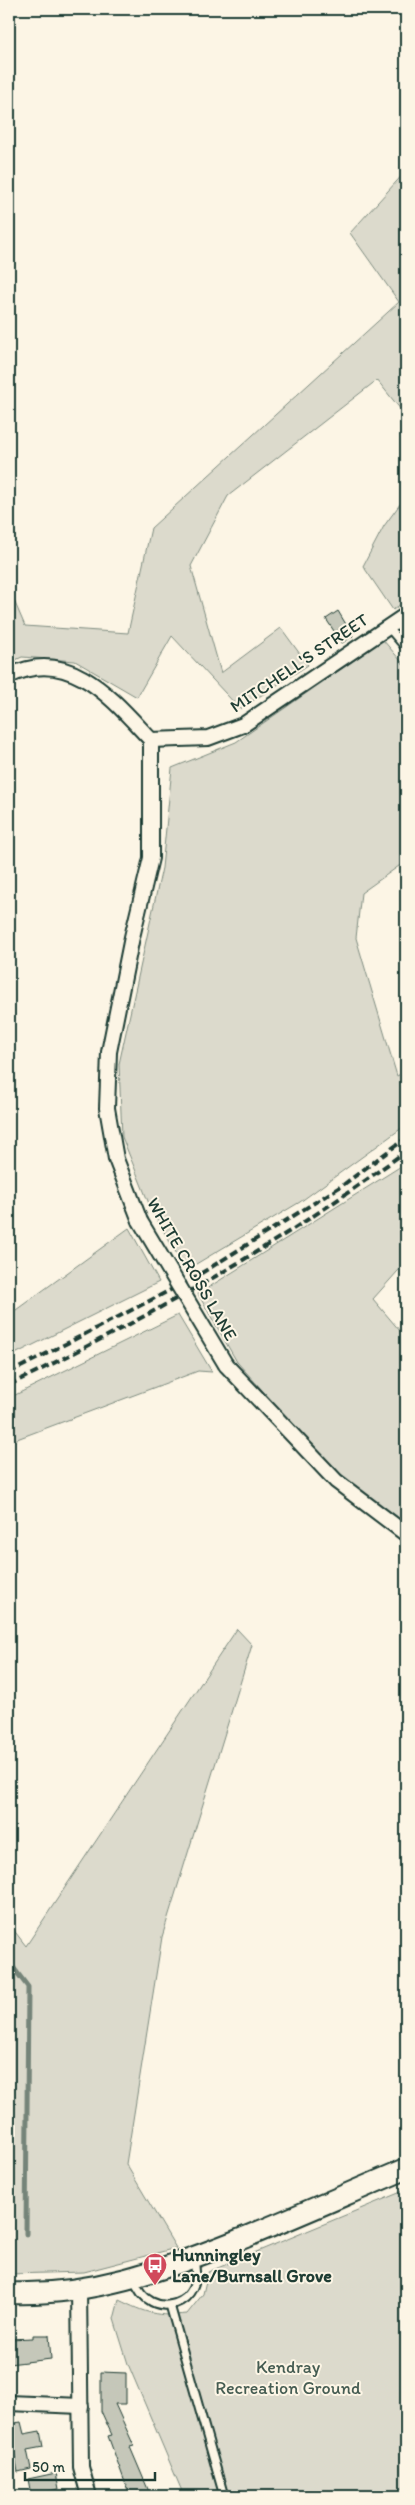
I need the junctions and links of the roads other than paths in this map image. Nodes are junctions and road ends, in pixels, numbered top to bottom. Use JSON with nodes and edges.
{"nodes":[{"id":1,"x":406,"y":615,"type":"edge"},
{"id":2,"x":388,"y":626,"type":"junction"},
{"id":3,"x":406,"y":648,"type":"edge"},
{"id":4,"x":9,"y":676,"type":"edge"},
{"id":5,"x":151,"y":740,"type":"junction"},
{"id":6,"x":406,"y":1534,"type":"edge"},
{"id":7,"x":406,"y":2169,"type":"edge"},
{"id":8,"x":193,"y":2258,"type":"junction"},
{"id":9,"x":134,"y":2278,"type":"junction"},
{"id":10,"x":79,"y":2288,"type":"junction"},
{"id":11,"x":9,"y":2293,"type":"edge"},
{"id":12,"x":170,"y":2305,"type":"junction"},
{"id":13,"x":9,"y":2404,"type":"edge"},
{"id":14,"x":81,"y":2406,"type":"junction"},
{"id":15,"x":89,"y":2496,"type":"edge"},
{"id":16,"x":224,"y":2496,"type":"edge"}],
"edges":[{"from":1,"to":2,"type":"street","name":"MITCHELL'S STREET"},
{"from":2,"to":3,"type":"lane"},
{"from":2,"to":5,"type":"street","name":"MITCHELL'S STREET"},
{"from":4,"to":5,"type":"street"},
{"from":5,"to":6,"type":"street","name":"WHITE CROSS LANE","bridge":true},
{"from":7,"to":8,"type":"main road"},
{"from":8,"to":9,"type":"main road"},
{"from":8,"to":12,"type":"lane"},
{"from":9,"to":10,"type":"main road"},
{"from":9,"to":12,"type":"lane"},
{"from":10,"to":11,"type":"main road"},
{"from":10,"to":14,"type":"street"},
{"from":12,"to":16,"type":"lane"},
{"from":13,"to":14,"type":"street"},
{"from":14,"to":15,"type":"street"}]}
